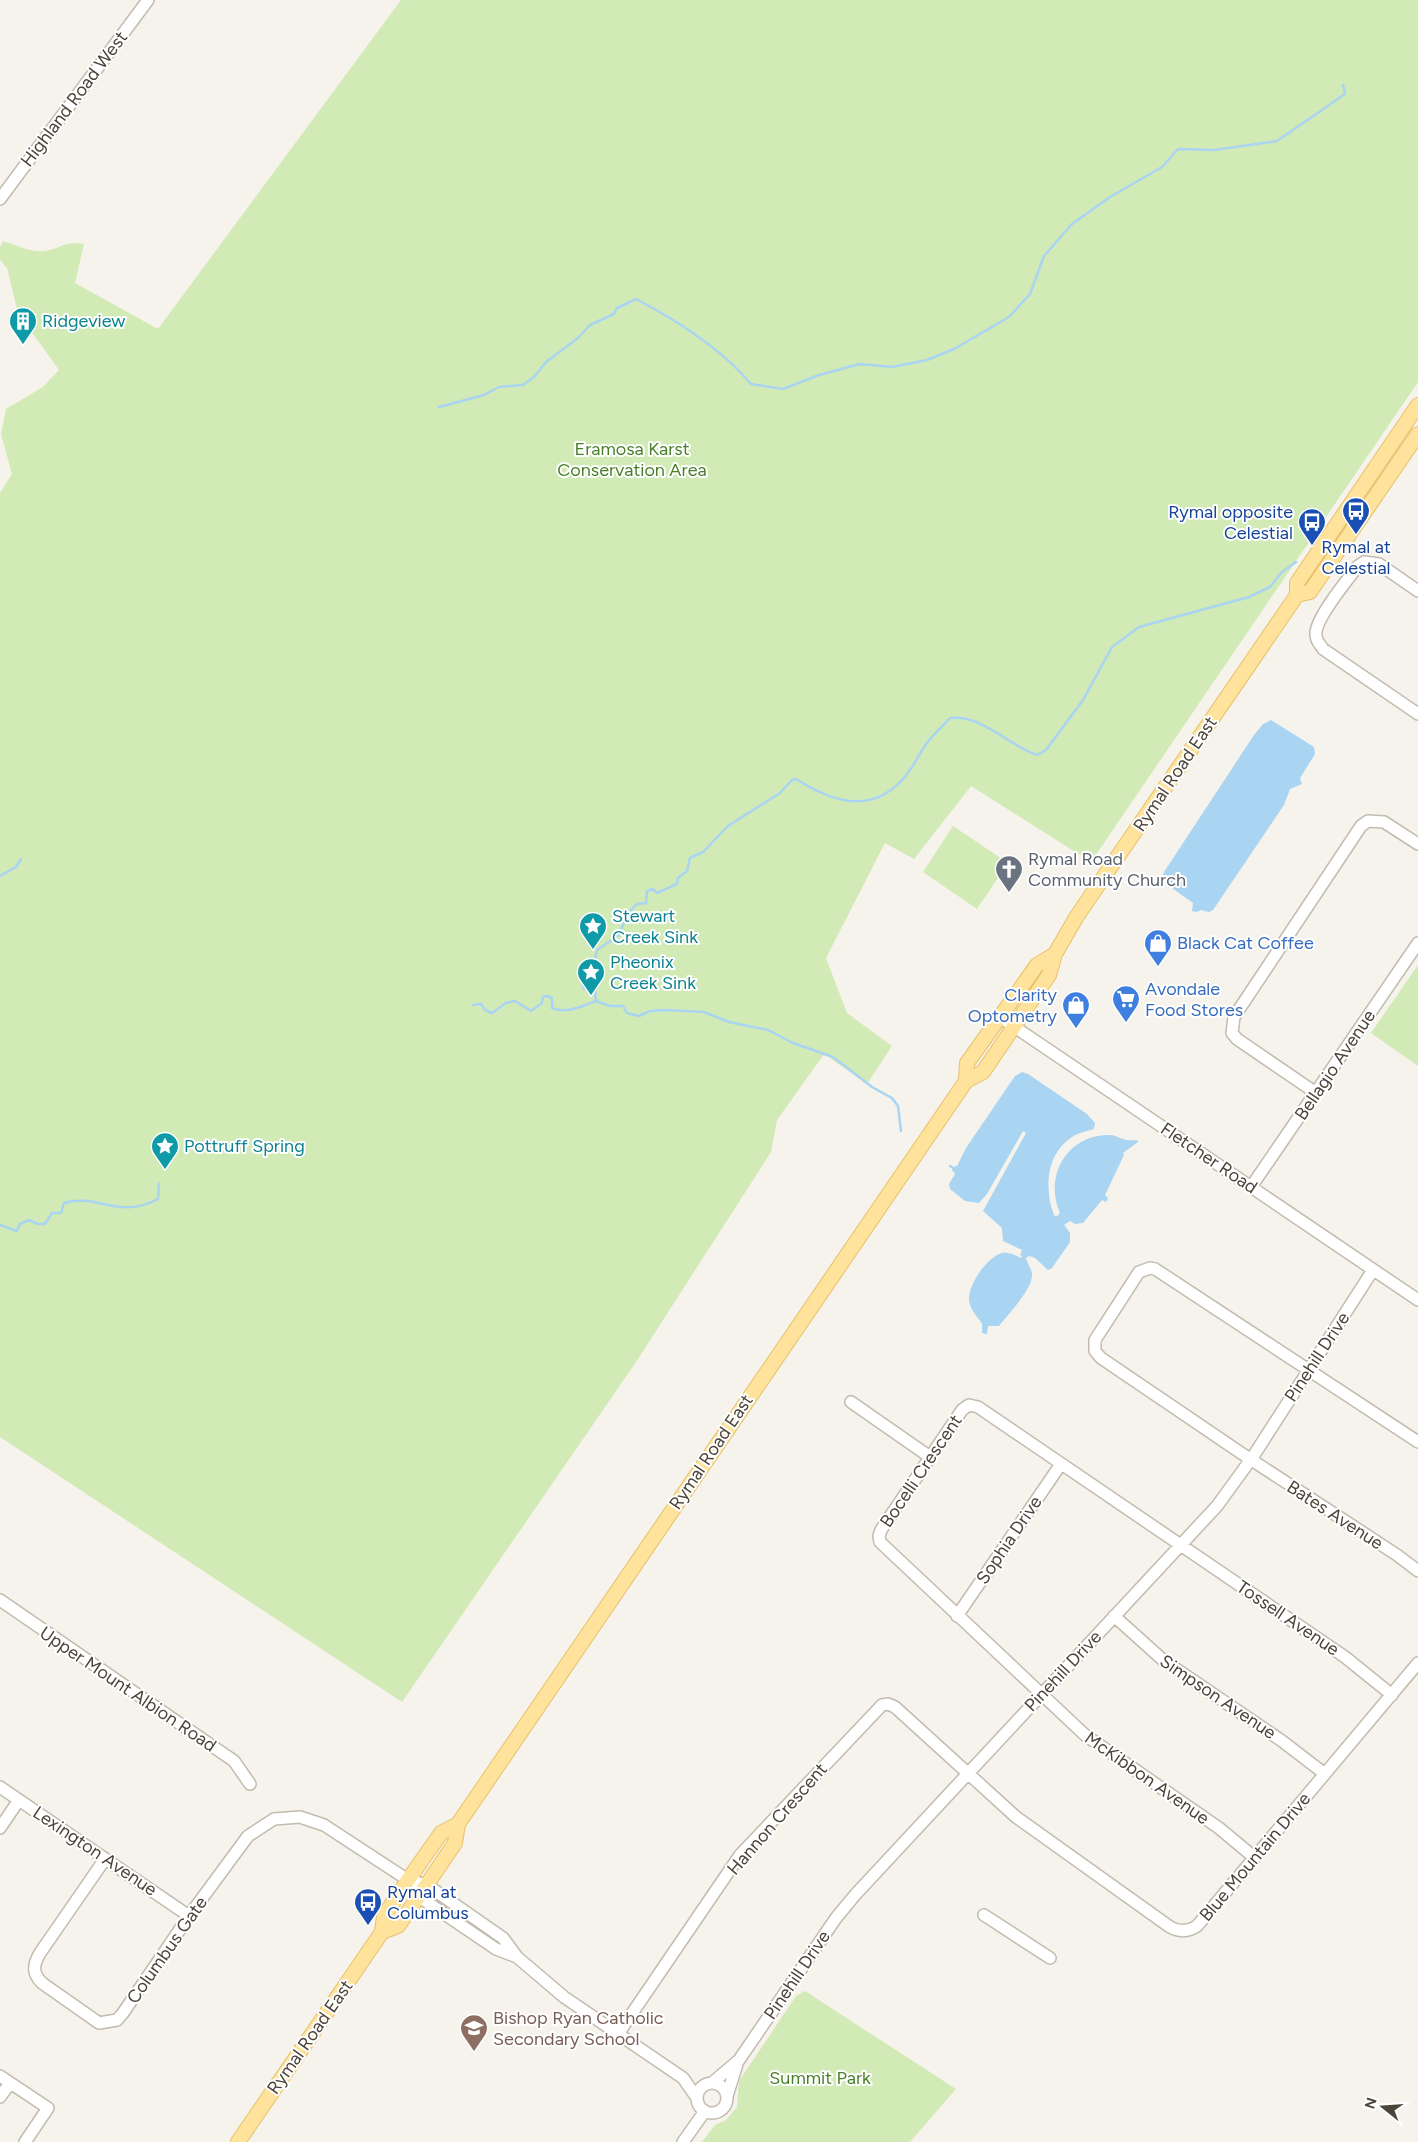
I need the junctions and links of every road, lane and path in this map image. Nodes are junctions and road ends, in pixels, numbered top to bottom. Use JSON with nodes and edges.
{"nodes":[{"id":1,"x":148,"y":0,"type":"edge"},
{"id":2,"x":0,"y":198,"type":"edge"},
{"id":3,"x":1418,"y":405,"type":"edge"},
{"id":4,"x":1418,"y":434,"type":"edge"},
{"id":5,"x":1418,"y":590,"type":"edge"},
{"id":6,"x":1298,"y":595,"type":"junction"},
{"id":7,"x":1418,"y":714,"type":"edge"},
{"id":8,"x":1418,"y":844,"type":"edge"},
{"id":9,"x":1418,"y":943,"type":"edge"},
{"id":10,"x":1055,"y":954,"type":"junction"},
{"id":11,"x":1000,"y":1017,"type":"junction"},
{"id":12,"x":1014,"y":1026,"type":"junction"},
{"id":13,"x":966,"y":1081,"type":"junction"},
{"id":14,"x":1316,"y":1093,"type":"junction"},
{"id":15,"x":1251,"y":1187,"type":"junction"},
{"id":16,"x":1374,"y":1270,"type":"junction"},
{"id":17,"x":1418,"y":1300,"type":"edge"},
{"id":18,"x":1308,"y":1371,"type":"junction"},
{"id":19,"x":851,"y":1402,"type":"dead end"},
{"id":20,"x":1418,"y":1442,"type":"edge"},
{"id":21,"x":930,"y":1457,"type":"junction"},
{"id":22,"x":1251,"y":1460,"type":"junction"},
{"id":23,"x":1061,"y":1464,"type":"junction"},
{"id":24,"x":1180,"y":1545,"type":"junction"},
{"id":25,"x":1418,"y":1572,"type":"edge"},
{"id":26,"x":0,"y":1600,"type":"edge"},
{"id":27,"x":957,"y":1616,"type":"junction"},
{"id":28,"x":1114,"y":1616,"type":"junction"},
{"id":29,"x":1418,"y":1663,"type":"edge"},
{"id":30,"x":1042,"y":1694,"type":"junction"},
{"id":31,"x":1392,"y":1695,"type":"junction"},
{"id":32,"x":968,"y":1773,"type":"junction"},
{"id":33,"x":1325,"y":1774,"type":"junction"},
{"id":34,"x":250,"y":1784,"type":"dead end"},
{"id":35,"x":0,"y":1787,"type":"edge"},
{"id":36,"x":19,"y":1800,"type":"junction"},
{"id":37,"x":458,"y":1824,"type":"junction"},
{"id":38,"x":0,"y":1828,"type":"edge"},
{"id":39,"x":1255,"y":1858,"type":"junction"},
{"id":40,"x":105,"y":1859,"type":"junction"},
{"id":41,"x":408,"y":1880,"type":"junction"},
{"id":42,"x":423,"y":1891,"type":"junction"},
{"id":43,"x":984,"y":1915,"type":"dead end"},
{"id":44,"x":189,"y":1916,"type":"junction"},
{"id":45,"x":382,"y":1932,"type":"junction"},
{"id":46,"x":1050,"y":1958,"type":"dead end"},
{"id":47,"x":618,"y":2034,"type":"junction"},
{"id":48,"x":739,"y":2060,"type":"junction"},
{"id":49,"x":683,"y":2078,"type":"junction"},
{"id":50,"x":5,"y":2079,"type":"edge"},
{"id":51,"x":710,"y":2084,"type":"junction"},
{"id":52,"x":727,"y":2096,"type":"junction"},
{"id":53,"x":0,"y":2097,"type":"edge"},
{"id":54,"x":697,"y":2098,"type":"junction"},
{"id":55,"x":705,"y":2111,"type":"junction"},
{"id":56,"x":25,"y":2142,"type":"edge"},
{"id":57,"x":238,"y":2142,"type":"edge"},
{"id":58,"x":683,"y":2142,"type":"edge"}],
"edges":[{"from":1,"to":2,"type":"street","name":"Highland Road West"},
{"from":3,"to":6,"type":"main road","name":"Rymal Road East"},
{"from":4,"to":6,"type":"main road","name":"Rymal Road East"},
{"from":5,"to":7,"type":"street"},
{"from":6,"to":10,"type":"main road","name":"Rymal Road East"},
{"from":8,"to":14,"type":"street"},
{"from":9,"to":14,"type":"street","name":"Bellagio Avenue"},
{"from":10,"to":11,"type":"main road","name":"Rymal Road East"},
{"from":10,"to":12,"type":"main road","name":"Rymal Road East"},
{"from":11,"to":12,"type":"street","name":"Fletcher Road"},
{"from":11,"to":13,"type":"main road","name":"Rymal Road East"},
{"from":12,"to":13,"type":"main road","name":"Rymal Road East"},
{"from":12,"to":15,"type":"street","name":"Fletcher Road"},
{"from":13,"to":37,"type":"main road","name":"Rymal Road East"},
{"from":14,"to":15,"type":"street","name":"Bellagio Avenue"},
{"from":15,"to":16,"type":"street","name":"Fletcher Road"},
{"from":16,"to":17,"type":"street","name":"Fletcher Road"},
{"from":16,"to":18,"type":"street","name":"Pinehill Drive"},
{"from":18,"to":20,"type":"street"},
{"from":18,"to":22,"type":"street","name":"Pinehill Drive"},
{"from":18,"to":22,"type":"street","name":"Bates Avenue"},
{"from":19,"to":21,"type":"street"},
{"from":21,"to":23,"type":"street","name":"Bocelli Crescent"},
{"from":21,"to":27,"type":"street","name":"Bocelli Crescent"},
{"from":22,"to":24,"type":"street","name":"Pinehill Drive"},
{"from":22,"to":25,"type":"street","name":"Bates Avenue"},
{"from":23,"to":24,"type":"street","name":"Bocelli Crescent"},
{"from":23,"to":27,"type":"street","name":"Sophia Drive"},
{"from":24,"to":28,"type":"street","name":"Pinehill Drive"},
{"from":24,"to":31,"type":"street","name":"Tossell Avenue"},
{"from":26,"to":34,"type":"street","name":"Upper Mount Albion Road"},
{"from":27,"to":30,"type":"street","name":"Bocelli Crescent"},
{"from":28,"to":30,"type":"street","name":"Pinehill Drive"},
{"from":28,"to":33,"type":"street","name":"Simpson Avenue"},
{"from":29,"to":31,"type":"street","name":"Blue Mountain Drive"},
{"from":30,"to":32,"type":"street","name":"Pinehill Drive"},
{"from":30,"to":39,"type":"street","name":"McKibbon Avenue"},
{"from":31,"to":33,"type":"street","name":"Blue Mountain Drive"},
{"from":32,"to":39,"type":"street","name":"Blue Mountain Drive"},
{"from":32,"to":47,"type":"street","name":"Hannon Crescent"},
{"from":32,"to":48,"type":"street","name":"Pinehill Drive"},
{"from":33,"to":39,"type":"street","name":"Blue Mountain Drive"},
{"from":35,"to":36,"type":"street","name":"Lexington Avenue"},
{"from":36,"to":38,"type":"street"},
{"from":36,"to":40,"type":"street","name":"Lexington Avenue"},
{"from":37,"to":41,"type":"main road","name":"Rymal Road East"},
{"from":37,"to":42,"type":"main road","name":"Rymal Road East"},
{"from":40,"to":44,"type":"street","name":"Lexington Avenue"},
{"from":40,"to":44,"type":"street","name":"Columbus Gate"},
{"from":41,"to":42,"type":"street"},
{"from":41,"to":44,"type":"street","name":"Columbus Gate"},
{"from":41,"to":45,"type":"main road","name":"Rymal Road East"},
{"from":42,"to":45,"type":"main road","name":"Rymal Road East"},
{"from":42,"to":47,"type":"street"},
{"from":43,"to":46,"type":"street"},
{"from":45,"to":57,"type":"main road","name":"Rymal Road East"},
{"from":47,"to":49,"type":"street"},
{"from":48,"to":51,"type":"street","name":"Pinehill Drive"},
{"from":48,"to":52,"type":"street","name":"Pinehill Drive"},
{"from":49,"to":51,"type":"street"},
{"from":49,"to":54,"type":"street"},
{"from":50,"to":53,"type":"street"},
{"from":50,"to":56,"type":"street"},
{"from":51,"to":52,"type":"street"},
{"from":51,"to":54,"type":"street"},
{"from":52,"to":55,"type":"street"},
{"from":54,"to":55,"type":"street"},
{"from":55,"to":58,"type":"street"}]}
